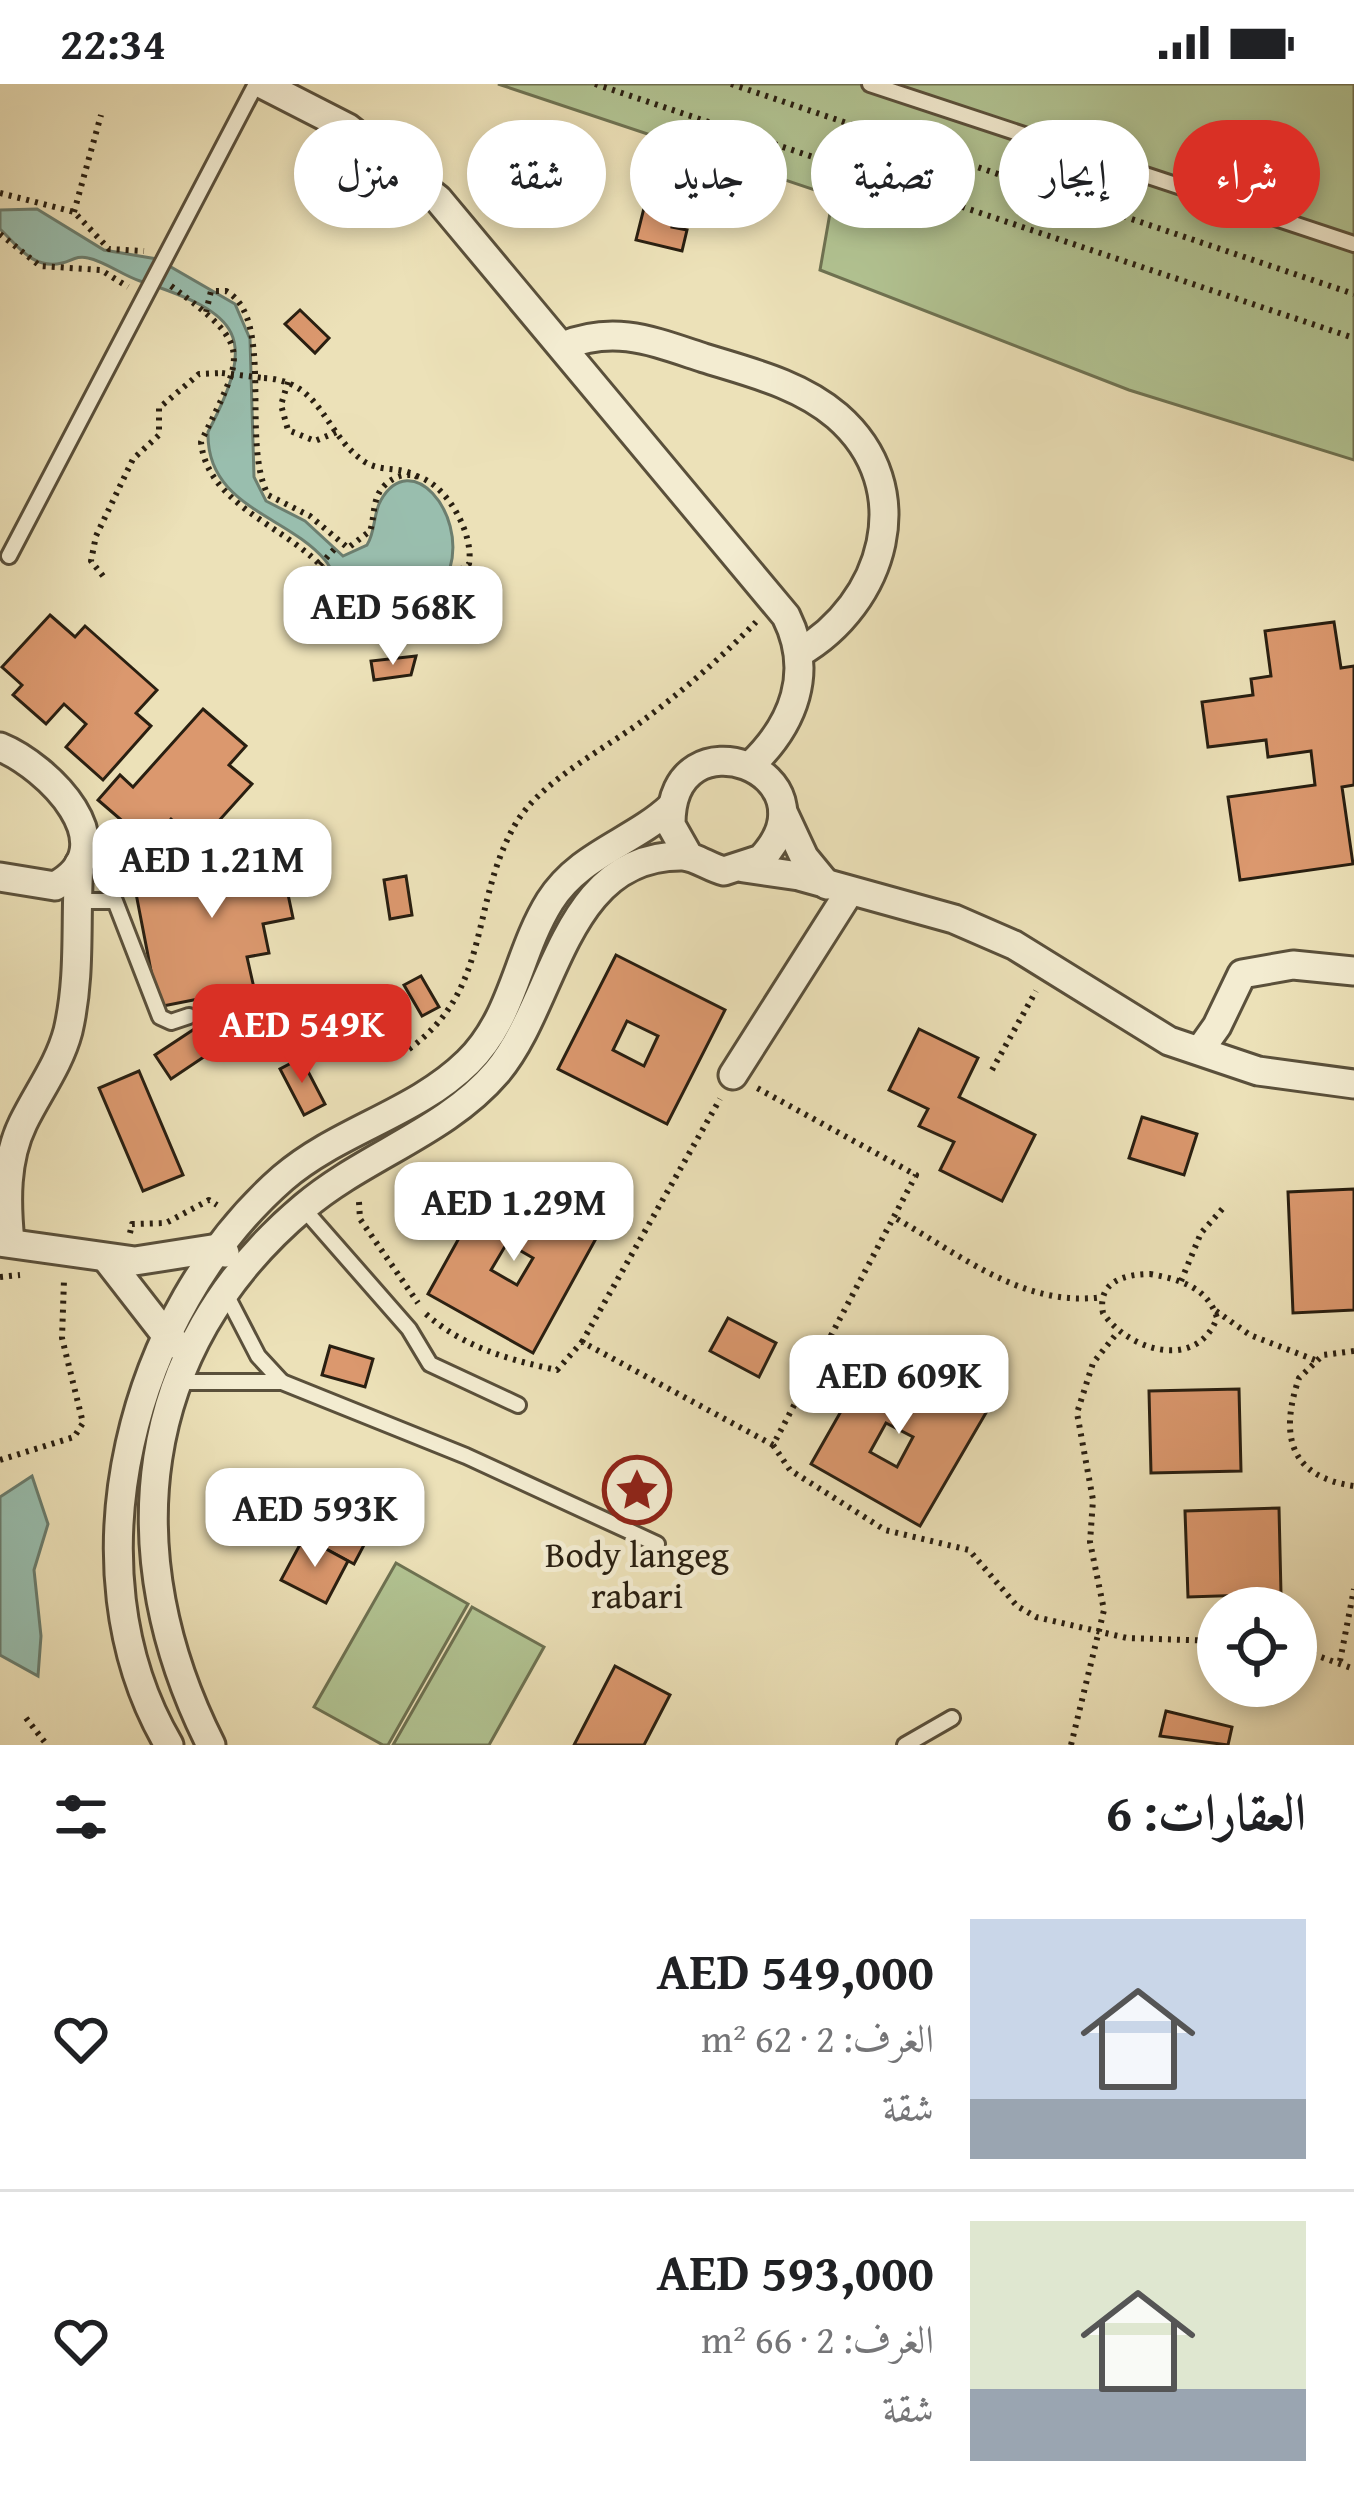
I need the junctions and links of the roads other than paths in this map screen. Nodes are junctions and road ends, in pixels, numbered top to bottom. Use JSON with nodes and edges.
{"nodes":[{"id":1,"x":259,"y":84,"type":"edge"},
{"id":2,"x":870,"y":84,"type":"edge"},
{"id":3,"x":1354,"y":244,"type":"edge"},
{"id":4,"x":563,"y":346,"type":"junction"},
{"id":5,"x":9,"y":556,"type":"dead end"},
{"id":6,"x":799,"y":652,"type":"junction"},
{"id":7,"x":0,"y":747,"type":"edge"},
{"id":8,"x":752,"y":765,"type":"junction"},
{"id":9,"x":671,"y":807,"type":"junction"},
{"id":10,"x":782,"y":808,"type":"junction"},
{"id":11,"x":688,"y":855,"type":"junction"},
{"id":12,"x":79,"y":864,"type":"junction"},
{"id":13,"x":744,"y":868,"type":"junction"},
{"id":14,"x":0,"y":877,"type":"edge"},
{"id":15,"x":45,"y":888,"type":"junction"},
{"id":16,"x":837,"y":889,"type":"junction"},
{"id":17,"x":77,"y":901,"type":"junction"},
{"id":18,"x":79,"y":937,"type":"junction"},
{"id":19,"x":1354,"y":971,"type":"edge"},
{"id":20,"x":189,"y":1016,"type":"dead end"},
{"id":21,"x":1200,"y":1050,"type":"junction"},
{"id":22,"x":485,"y":1064,"type":"junction"},
{"id":23,"x":733,"y":1075,"type":"road end"},
{"id":24,"x":1354,"y":1084,"type":"edge"},
{"id":25,"x":303,"y":1208,"type":"junction"},
{"id":26,"x":5,"y":1242,"type":"edge"},
{"id":27,"x":218,"y":1249,"type":"junction"},
{"id":28,"x":116,"y":1259,"type":"junction"},
{"id":29,"x":245,"y":1268,"type":"junction"},
{"id":30,"x":226,"y":1294,"type":"junction"},
{"id":31,"x":181,"y":1346,"type":"junction"},
{"id":32,"x":180,"y":1382,"type":"junction"},
{"id":33,"x":282,"y":1382,"type":"junction"},
{"id":34,"x":518,"y":1405,"type":"dead end"},
{"id":35,"x":657,"y":1544,"type":"dead end"},
{"id":36,"x":952,"y":1718,"type":"dead end"},
{"id":37,"x":169,"y":1745,"type":"edge"},
{"id":38,"x":211,"y":1745,"type":"edge"},
{"id":39,"x":904,"y":1745,"type":"edge"}],
"edges":[{"from":1,"to":4,"type":"street"},
{"from":1,"to":5,"type":"lane"},
{"from":2,"to":3,"type":"lane"},
{"from":4,"to":6,"type":"street"},
{"from":4,"to":6,"type":"street"},
{"from":6,"to":8,"type":"street"},
{"from":7,"to":12,"type":"street"},
{"from":8,"to":9,"type":"street"},
{"from":8,"to":10,"type":"street"},
{"from":9,"to":11,"type":"street"},
{"from":9,"to":22,"type":"street"},
{"from":10,"to":13,"type":"street"},
{"from":10,"to":16,"type":"street"},
{"from":11,"to":13,"type":"street"},
{"from":11,"to":22,"type":"street"},
{"from":12,"to":15,"type":"street"},
{"from":12,"to":17,"type":"street"},
{"from":13,"to":16,"type":"street"},
{"from":14,"to":15,"type":"street"},
{"from":15,"to":18,"type":"street"},
{"from":16,"to":21,"type":"street"},
{"from":16,"to":23,"type":"street"},
{"from":17,"to":18,"type":"street"},
{"from":17,"to":20,"type":"lane"},
{"from":18,"to":26,"type":"street"},
{"from":19,"to":21,"type":"street"},
{"from":21,"to":24,"type":"street"},
{"from":22,"to":25,"type":"street"},
{"from":22,"to":27,"type":"street"},
{"from":25,"to":29,"type":"street"},
{"from":25,"to":34,"type":"lane"},
{"from":26,"to":28,"type":"street"},
{"from":27,"to":28,"type":"street"},
{"from":27,"to":29,"type":"street"},
{"from":27,"to":31,"type":"street"},
{"from":28,"to":31,"type":"street"},
{"from":29,"to":30,"type":"street"},
{"from":30,"to":31,"type":"street"},
{"from":30,"to":33,"type":"lane"},
{"from":31,"to":32,"type":"street"},
{"from":31,"to":37,"type":"street"},
{"from":32,"to":33,"type":"lane"},
{"from":32,"to":38,"type":"street"},
{"from":33,"to":35,"type":"lane"},
{"from":36,"to":39,"type":"lane"}]}
